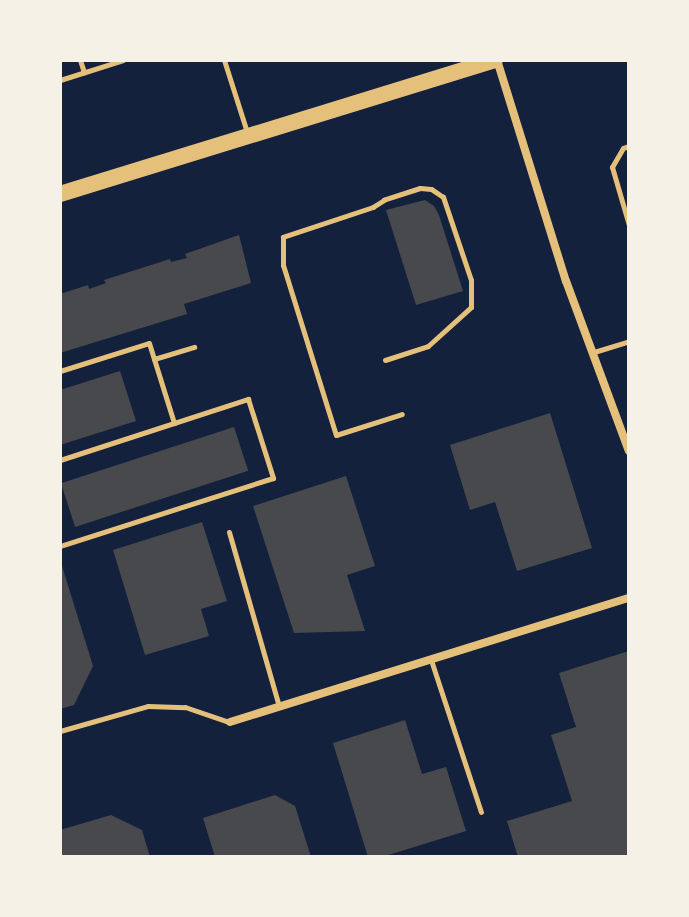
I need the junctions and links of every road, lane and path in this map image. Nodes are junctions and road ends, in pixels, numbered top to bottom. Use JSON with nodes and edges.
{"nodes":[{"id":1,"x":80,"y":60,"type":"edge"},
{"id":2,"x":123,"y":60,"type":"edge"},
{"id":3,"x":224,"y":60,"type":"edge"},
{"id":4,"x":496,"y":60,"type":"edge"},
{"id":5,"x":84,"y":72,"type":"junction"},
{"id":6,"x":60,"y":80,"type":"edge"},
{"id":7,"x":248,"y":136,"type":"junction"},
{"id":8,"x":629,"y":146,"type":"edge"},
{"id":9,"x":60,"y":194,"type":"edge"},
{"id":10,"x":629,"y":225,"type":"edge"},
{"id":11,"x":629,"y":341,"type":"edge"},
{"id":12,"x":194,"y":347,"type":"dead end"},
{"id":13,"x":594,"y":352,"type":"junction"},
{"id":14,"x":154,"y":359,"type":"junction"},
{"id":15,"x":385,"y":360,"type":"dead end"},
{"id":16,"x":60,"y":371,"type":"edge"},
{"id":17,"x":402,"y":414,"type":"dead end"},
{"id":18,"x":174,"y":423,"type":"junction"},
{"id":19,"x":629,"y":451,"type":"edge"},
{"id":20,"x":60,"y":460,"type":"edge"},
{"id":21,"x":229,"y":532,"type":"dead end"},
{"id":22,"x":60,"y":546,"type":"edge"},
{"id":23,"x":629,"y":598,"type":"edge"},
{"id":24,"x":431,"y":660,"type":"junction"},
{"id":25,"x":279,"y":707,"type":"junction"},
{"id":26,"x":230,"y":722,"type":"joint"},
{"id":27,"x":60,"y":731,"type":"edge"},
{"id":28,"x":481,"y":812,"type":"dead end"}],
"edges":[{"from":1,"to":5,"type":"lane"},
{"from":2,"to":5,"type":"lane"},
{"from":3,"to":7,"type":"lane"},
{"from":4,"to":7,"type":"main road"},
{"from":4,"to":13,"type":"street"},
{"from":5,"to":6,"type":"lane"},
{"from":7,"to":9,"type":"main road"},
{"from":8,"to":10,"type":"lane"},
{"from":11,"to":13,"type":"lane"},
{"from":12,"to":14,"type":"lane"},
{"from":13,"to":19,"type":"street"},
{"from":14,"to":16,"type":"lane"},
{"from":14,"to":18,"type":"lane"},
{"from":15,"to":17,"type":"lane"},
{"from":18,"to":20,"type":"lane"},
{"from":18,"to":22,"type":"lane"},
{"from":21,"to":25,"type":"lane"},
{"from":23,"to":24,"type":"street"},
{"from":24,"to":25,"type":"street"},
{"from":24,"to":28,"type":"lane"},
{"from":25,"to":26,"type":"street"},
{"from":26,"to":27,"type":"lane"}]}
